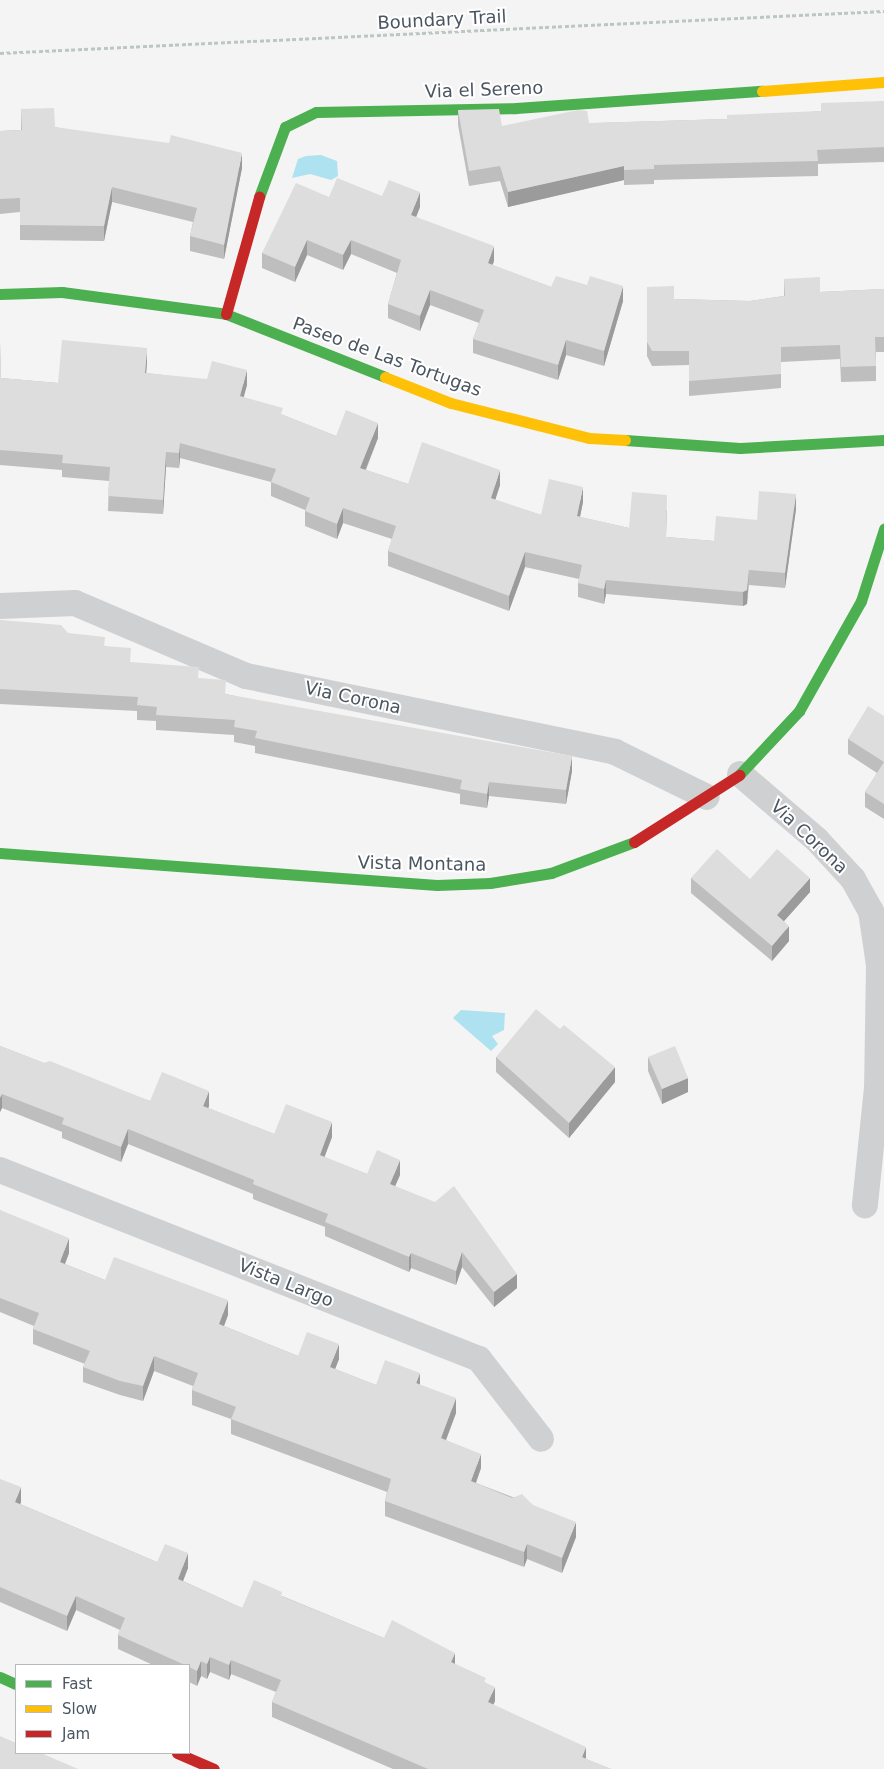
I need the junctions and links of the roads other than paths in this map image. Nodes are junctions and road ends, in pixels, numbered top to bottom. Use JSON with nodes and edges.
{"nodes":[{"id":1,"x":884,"y":82,"type":"edge"},
{"id":2,"x":0,"y":294,"type":"edge"},
{"id":3,"x":226,"y":314,"type":"junction"},
{"id":4,"x":884,"y":440,"type":"edge"},
{"id":5,"x":884,"y":529,"type":"edge"},
{"id":6,"x":0,"y":606,"type":"edge"},
{"id":7,"x":740,"y":774,"type":"junction"},
{"id":8,"x":707,"y":797,"type":"junction"},
{"id":9,"x":0,"y":853,"type":"edge"},
{"id":10,"x":0,"y":1170,"type":"edge"},
{"id":11,"x":865,"y":1205,"type":"dead end"},
{"id":12,"x":541,"y":1439,"type":"dead end"},
{"id":13,"x":0,"y":1677,"type":"edge"},
{"id":14,"x":15,"y":1684,"type":"edge"},
{"id":15,"x":179,"y":1754,"type":"edge"},
{"id":16,"x":214,"y":1769,"type":"edge"}],
"edges":[{"from":1,"to":3,"type":"street","name":"Via el Sereno"},
{"from":2,"to":3,"type":"street","name":"Paseo de Las Tortugas"},
{"from":3,"to":4,"type":"street","name":"Paseo de Las Tortugas"},
{"from":5,"to":7,"type":"street","name":"Vista Montana"},
{"from":6,"to":8,"type":"street","name":"Via Corona"},
{"from":7,"to":8,"type":"street","name":"Vista Montana"},
{"from":7,"to":11,"type":"street","name":"Via Corona"},
{"from":8,"to":9,"type":"street","name":"Vista Montana"},
{"from":10,"to":12,"type":"street","name":"Vista Largo"},
{"from":13,"to":14,"type":"street"},
{"from":15,"to":16,"type":"street"}]}
